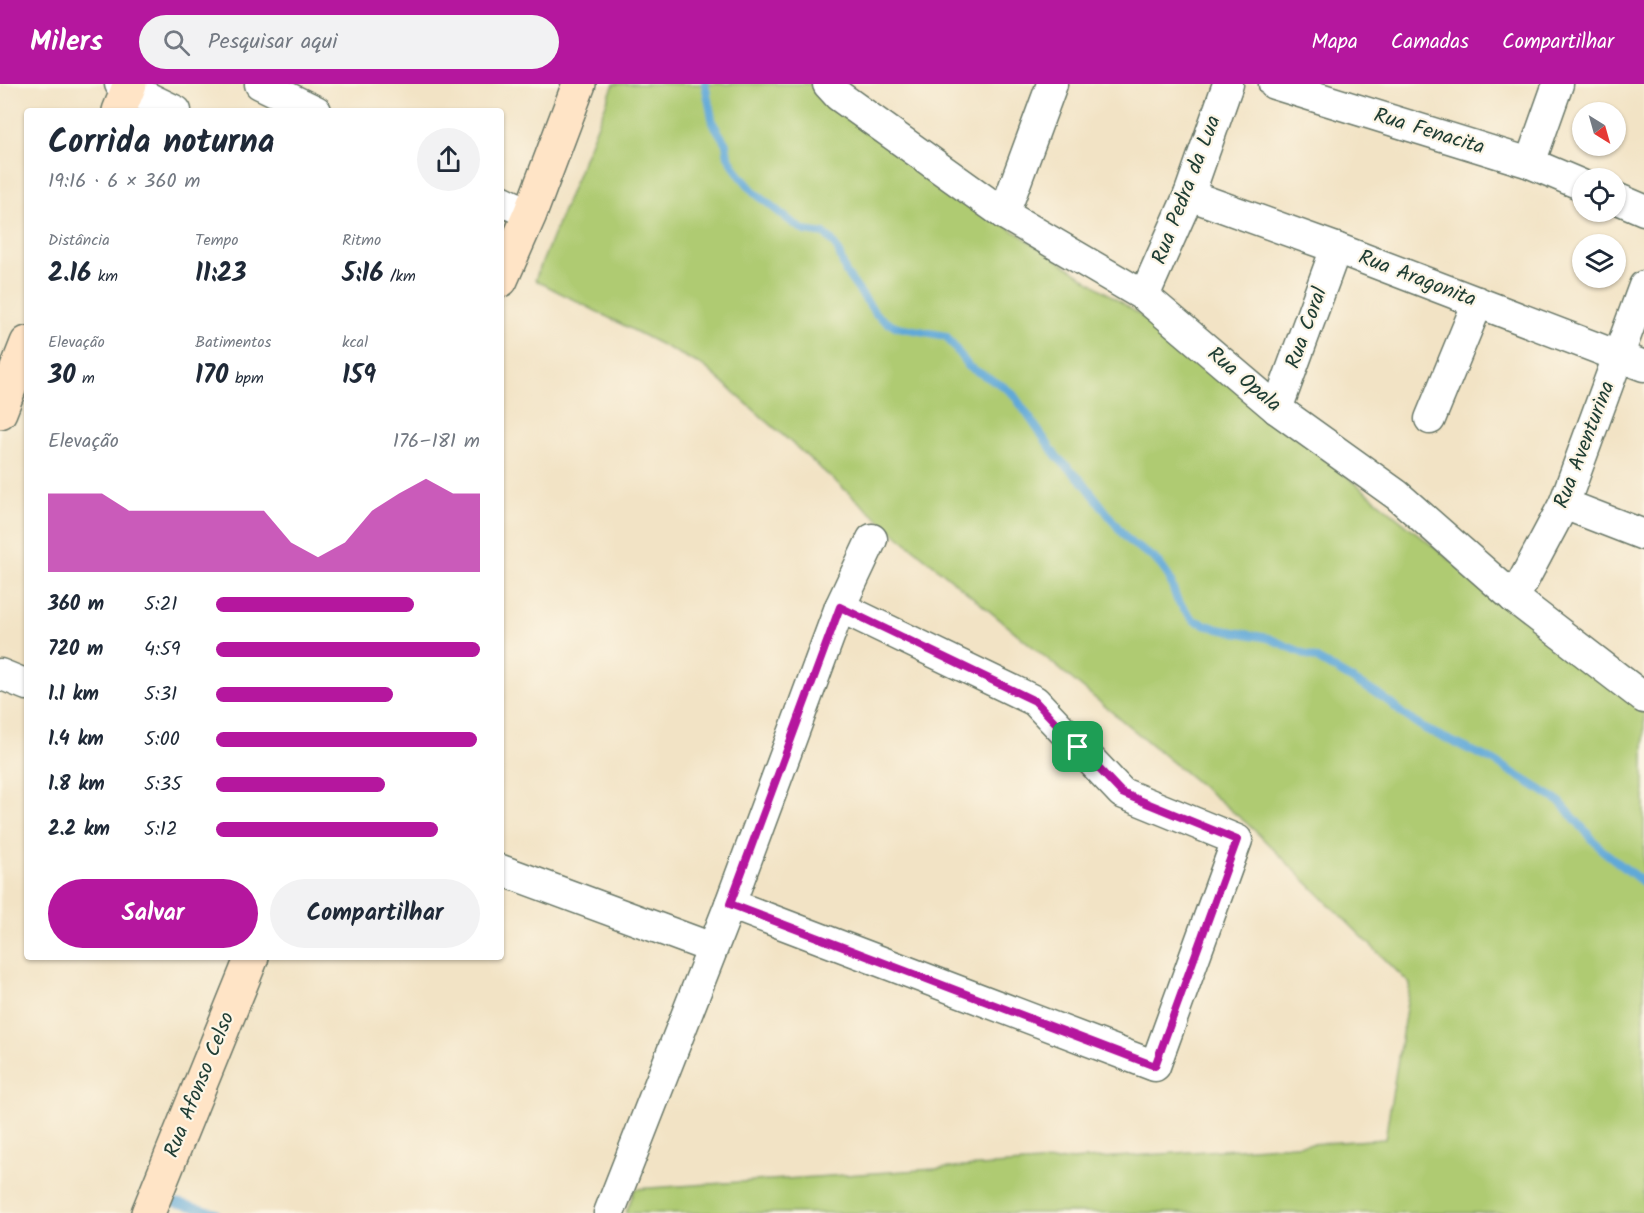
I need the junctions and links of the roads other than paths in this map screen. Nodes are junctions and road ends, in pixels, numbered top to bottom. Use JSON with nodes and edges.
{"nodes":[{"id":1,"x":260,"y":84,"type":"edge"},
{"id":2,"x":579,"y":84,"type":"edge"},
{"id":3,"x":1052,"y":84,"type":"edge"},
{"id":4,"x":1228,"y":84,"type":"edge"},
{"id":5,"x":1274,"y":84,"type":"edge"},
{"id":6,"x":1558,"y":84,"type":"edge"},
{"id":7,"x":837,"y":88,"type":"edge"},
{"id":8,"x":124,"y":92,"type":"edge"},
{"id":9,"x":168,"y":108,"type":"edge"},
{"id":10,"x":310,"y":108,"type":"edge"},
{"id":11,"x":1530,"y":163,"type":"junction"},
{"id":12,"x":1572,"y":181,"type":"edge"},
{"id":13,"x":1189,"y":195,"type":"junction"},
{"id":14,"x":504,"y":201,"type":"edge"},
{"id":15,"x":1626,"y":202,"type":"edge"},
{"id":16,"x":1644,"y":210,"type":"edge"},
{"id":17,"x":1004,"y":213,"type":"junction"},
{"id":18,"x":530,"y":214,"type":"junction"},
{"id":19,"x":1336,"y":248,"type":"junction"},
{"id":20,"x":504,"y":269,"type":"edge"},
{"id":21,"x":1644,"y":286,"type":"edge"},
{"id":22,"x":1144,"y":296,"type":"junction"},
{"id":23,"x":1478,"y":302,"type":"junction"},
{"id":24,"x":24,"y":352,"type":"edge"},
{"id":25,"x":1631,"y":360,"type":"edge"},
{"id":26,"x":1277,"y":409,"type":"junction"},
{"id":27,"x":0,"y":412,"type":"edge"},
{"id":28,"x":1430,"y":419,"type":"dead end"},
{"id":29,"x":1564,"y":504,"type":"junction"},
{"id":30,"x":1644,"y":535,"type":"edge"},
{"id":31,"x":872,"y":539,"type":"dead end"},
{"id":32,"x":1514,"y":598,"type":"junction"},
{"id":33,"x":840,"y":607,"type":"junction"},
{"id":34,"x":0,"y":674,"type":"edge"},
{"id":35,"x":24,"y":684,"type":"edge"},
{"id":36,"x":1644,"y":699,"type":"edge"},
{"id":37,"x":504,"y":871,"type":"edge"},
{"id":38,"x":730,"y":904,"type":"junction"},
{"id":39,"x":712,"y":948,"type":"junction"},
{"id":40,"x":251,"y":960,"type":"edge"},
{"id":41,"x":148,"y":1213,"type":"edge"},
{"id":42,"x":609,"y":1213,"type":"edge"}],
"edges":[{"from":1,"to":10,"type":"street"},
{"from":2,"to":18,"type":"street"},
{"from":3,"to":17,"type":"street"},
{"from":4,"to":13,"type":"street","name":"Rua Pedra da Lua"},
{"from":5,"to":11,"type":"street","name":"Rua Fenacita"},
{"from":6,"to":11,"type":"street"},
{"from":7,"to":17,"type":"street","name":"Rua Opala"},
{"from":8,"to":9,"type":"street"},
{"from":11,"to":12,"type":"street","name":"Rua Fenacita"},
{"from":13,"to":19,"type":"street","name":"Rua Aragonita"},
{"from":13,"to":22,"type":"street","name":"Rua Pedra da Lua"},
{"from":14,"to":18,"type":"street"},
{"from":15,"to":16,"type":"street"},
{"from":17,"to":22,"type":"street","name":"Rua Opala"},
{"from":18,"to":20,"type":"street"},
{"from":19,"to":23,"type":"street","name":"Rua Aragonita"},
{"from":19,"to":26,"type":"street","name":"Rua Coral"},
{"from":21,"to":25,"type":"street","name":"Rua Aventurina"},
{"from":22,"to":26,"type":"street","name":"Rua Opala"},
{"from":23,"to":25,"type":"street","name":"Rua Aragonita"},
{"from":23,"to":28,"type":"street"},
{"from":24,"to":27,"type":"street"},
{"from":25,"to":29,"type":"street","name":"Rua Aventurina"},
{"from":26,"to":32,"type":"street","name":"Rua Opala"},
{"from":29,"to":30,"type":"street"},
{"from":29,"to":32,"type":"street","name":"Rua Aventurina"},
{"from":31,"to":33,"type":"street"},
{"from":32,"to":36,"type":"street","name":"Rua Opala"},
{"from":33,"to":38,"type":"street"},
{"from":33,"to":38,"type":"street"},
{"from":34,"to":35,"type":"street"},
{"from":37,"to":39,"type":"street"},
{"from":38,"to":39,"type":"street"},
{"from":39,"to":42,"type":"street"},
{"from":40,"to":41,"type":"street","name":"Rua Afonso Celso"}]}
